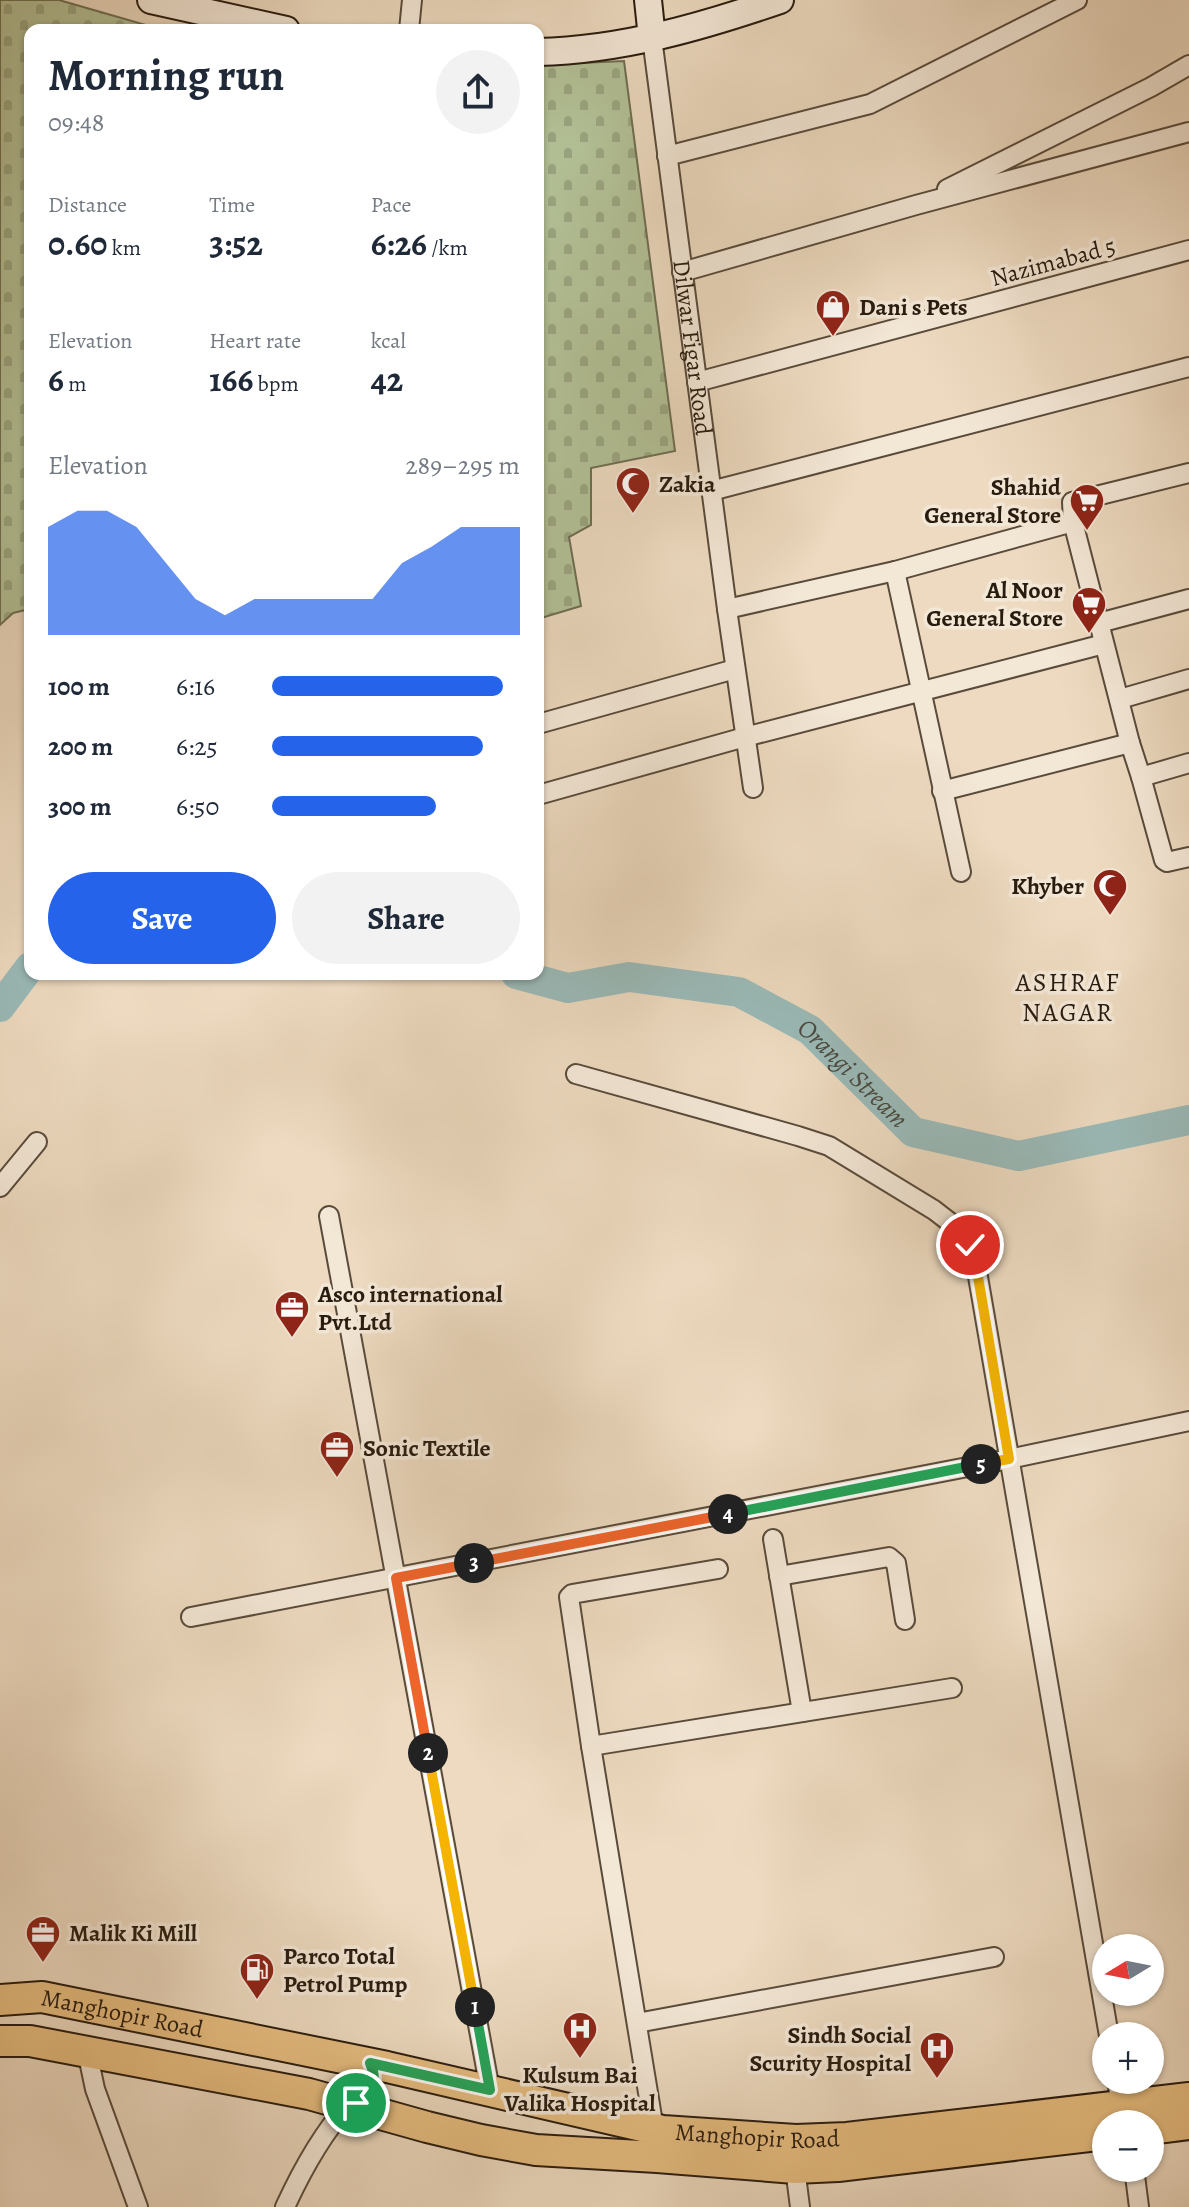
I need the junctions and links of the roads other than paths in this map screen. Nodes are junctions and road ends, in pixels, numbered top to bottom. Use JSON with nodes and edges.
{"nodes":[{"id":1,"x":412,"y":0,"type":"edge"},
{"id":2,"x":648,"y":0,"type":"edge"},
{"id":3,"x":780,"y":0,"type":"edge"},
{"id":4,"x":1077,"y":0,"type":"edge"},
{"id":5,"x":155,"y":1,"type":"edge"},
{"id":6,"x":259,"y":24,"type":"edge"},
{"id":7,"x":410,"y":24,"type":"edge"},
{"id":8,"x":652,"y":38,"type":"junction"},
{"id":9,"x":544,"y":52,"type":"edge"},
{"id":10,"x":1189,"y":65,"type":"edge"},
{"id":11,"x":1189,"y":132,"type":"edge"},
{"id":12,"x":667,"y":156,"type":"junction"},
{"id":13,"x":916,"y":205,"type":"junction"},
{"id":14,"x":1189,"y":250,"type":"edge"},
{"id":15,"x":682,"y":272,"type":"junction"},
{"id":16,"x":1189,"y":367,"type":"edge"},
{"id":17,"x":697,"y":382,"type":"junction"},
{"id":18,"x":1189,"y":473,"type":"edge"},
{"id":19,"x":711,"y":491,"type":"junction"},
{"id":20,"x":1073,"y":522,"type":"junction"},
{"id":21,"x":895,"y":571,"type":"junction"},
{"id":22,"x":1189,"y":599,"type":"edge"},
{"id":23,"x":727,"y":609,"type":"junction"},
{"id":24,"x":1099,"y":623,"type":"junction"},
{"id":25,"x":1104,"y":644,"type":"junction"},
{"id":26,"x":735,"y":669,"type":"junction"},
{"id":27,"x":1189,"y":679,"type":"edge"},
{"id":28,"x":920,"y":693,"type":"junction"},
{"id":29,"x":1120,"y":699,"type":"junction"},
{"id":30,"x":544,"y":722,"type":"edge"},
{"id":31,"x":745,"y":737,"type":"junction"},
{"id":32,"x":1130,"y":743,"type":"junction"},
{"id":33,"x":1189,"y":763,"type":"edge"},
{"id":34,"x":1141,"y":777,"type":"junction"},
{"id":35,"x":753,"y":788,"type":"dead end"},
{"id":36,"x":942,"y":791,"type":"junction"},
{"id":37,"x":544,"y":793,"type":"edge"},
{"id":38,"x":1189,"y":857,"type":"edge"},
{"id":39,"x":961,"y":872,"type":"dead end"},
{"id":40,"x":576,"y":1074,"type":"dead end"},
{"id":41,"x":37,"y":1142,"type":"dead end"},
{"id":42,"x":0,"y":1187,"type":"edge"},
{"id":43,"x":329,"y":1216,"type":"dead end"},
{"id":44,"x":1189,"y":1421,"type":"edge"},
{"id":45,"x":1009,"y":1459,"type":"junction"},
{"id":46,"x":773,"y":1539,"type":"dead end"},
{"id":47,"x":718,"y":1569,"type":"dead end"},
{"id":48,"x":779,"y":1576,"type":"junction"},
{"id":49,"x":396,"y":1578,"type":"junction"},
{"id":50,"x":191,"y":1617,"type":"dead end"},
{"id":51,"x":905,"y":1620,"type":"dead end"},
{"id":52,"x":952,"y":1688,"type":"dead end"},
{"id":53,"x":802,"y":1712,"type":"junction"},
{"id":54,"x":591,"y":1746,"type":"junction"},
{"id":55,"x":994,"y":1957,"type":"dead end"},
{"id":56,"x":0,"y":2000,"type":"edge"},
{"id":57,"x":1107,"y":2022,"type":"edge"},
{"id":58,"x":637,"y":2023,"type":"junction"},
{"id":59,"x":0,"y":2041,"type":"edge"},
{"id":60,"x":87,"y":2051,"type":"junction"},
{"id":61,"x":370,"y":2063,"type":"junction"},
{"id":62,"x":400,"y":2070,"type":"junction"},
{"id":63,"x":490,"y":2090,"type":"junction"},
{"id":64,"x":1113,"y":2094,"type":"edge"},
{"id":65,"x":1133,"y":2094,"type":"edge"},
{"id":66,"x":1189,"y":2098,"type":"edge"},
{"id":67,"x":348,"y":2105,"type":"junction"},
{"id":68,"x":392,"y":2117,"type":"junction"},
{"id":69,"x":1189,"y":2124,"type":"edge"},
{"id":70,"x":1164,"y":2127,"type":"edge"},
{"id":71,"x":654,"y":2129,"type":"junction"},
{"id":72,"x":1092,"y":2136,"type":"edge"},
{"id":73,"x":795,"y":2168,"type":"junction"},
{"id":74,"x":1136,"y":2182,"type":"edge"},
{"id":75,"x":138,"y":2207,"type":"edge"},
{"id":76,"x":285,"y":2207,"type":"edge"},
{"id":77,"x":800,"y":2207,"type":"edge"},
{"id":78,"x":1139,"y":2207,"type":"edge"}],
"edges":[{"from":1,"to":7,"type":"street"},
{"from":2,"to":8,"type":"main road","name":"Dilwar Figar Road"},
{"from":3,"to":8,"type":"main road"},
{"from":4,"to":12,"type":"street"},
{"from":5,"to":6,"type":"main road"},
{"from":8,"to":9,"type":"main road"},
{"from":8,"to":12,"type":"street","name":"Dilwar Figar Road"},
{"from":10,"to":13,"type":"street"},
{"from":11,"to":13,"type":"street"},
{"from":12,"to":15,"type":"street","name":"Dilwar Figar Road"},
{"from":13,"to":15,"type":"street"},
{"from":14,"to":17,"type":"street","name":"Nazimabad 5"},
{"from":15,"to":17,"type":"street","name":"Dilwar Figar Road"},
{"from":16,"to":19,"type":"street"},
{"from":17,"to":19,"type":"street","name":"Dilwar Figar Road"},
{"from":18,"to":20,"type":"street"},
{"from":19,"to":23,"type":"street","name":"Dilwar Figar Road"},
{"from":20,"to":21,"type":"street"},
{"from":20,"to":24,"type":"street"},
{"from":21,"to":23,"type":"street"},
{"from":21,"to":28,"type":"street"},
{"from":22,"to":24,"type":"street"},
{"from":23,"to":26,"type":"street","name":"Dilwar Figar Road"},
{"from":24,"to":25,"type":"street"},
{"from":25,"to":28,"type":"street"},
{"from":25,"to":29,"type":"street"},
{"from":26,"to":30,"type":"street"},
{"from":26,"to":31,"type":"street","name":"Dilwar Figar Road"},
{"from":27,"to":29,"type":"street"},
{"from":28,"to":31,"type":"street"},
{"from":28,"to":36,"type":"street"},
{"from":29,"to":32,"type":"street"},
{"from":31,"to":35,"type":"street","name":"Dilwar Figar Road"},
{"from":31,"to":37,"type":"street"},
{"from":32,"to":34,"type":"street"},
{"from":32,"to":36,"type":"street"},
{"from":33,"to":34,"type":"street"},
{"from":34,"to":38,"type":"street"},
{"from":36,"to":39,"type":"street"},
{"from":40,"to":45,"type":"street"},
{"from":41,"to":42,"type":"street"},
{"from":43,"to":49,"type":"street"},
{"from":44,"to":45,"type":"street"},
{"from":45,"to":49,"type":"street"},
{"from":45,"to":57,"type":"street"},
{"from":46,"to":48,"type":"street"},
{"from":47,"to":54,"type":"street"},
{"from":48,"to":51,"type":"street"},
{"from":48,"to":53,"type":"street"},
{"from":49,"to":50,"type":"street"},
{"from":49,"to":63,"type":"street"},
{"from":52,"to":53,"type":"street"},
{"from":53,"to":54,"type":"street"},
{"from":54,"to":58,"type":"street"},
{"from":55,"to":58,"type":"street"},
{"from":56,"to":61,"type":"main road","name":"Manghopir Road"},
{"from":58,"to":71,"type":"street"},
{"from":59,"to":60,"type":"main road","name":"Manghopir Road"},
{"from":60,"to":67,"type":"main road","name":"Manghopir Road"},
{"from":60,"to":75,"type":"street"},
{"from":61,"to":62,"type":"main road","name":"Manghopir Road"},
{"from":61,"to":67,"type":"main road"},
{"from":62,"to":63,"type":"main road","name":"Manghopir Road"},
{"from":62,"to":68,"type":"main road"},
{"from":63,"to":71,"type":"main road","name":"Manghopir Road"},
{"from":64,"to":71,"type":"main road","name":"Manghopir Road"},
{"from":65,"to":66,"type":"main road","name":"Manghopir Road"},
{"from":67,"to":68,"type":"main road","name":"Manghopir Road"},
{"from":67,"to":76,"type":"street"},
{"from":68,"to":73,"type":"main road","name":"Manghopir Road"},
{"from":69,"to":70,"type":"main road"},
{"from":72,"to":73,"type":"main road","name":"Manghopir Road"},
{"from":73,"to":77,"type":"street"},
{"from":74,"to":78,"type":"street"}]}
